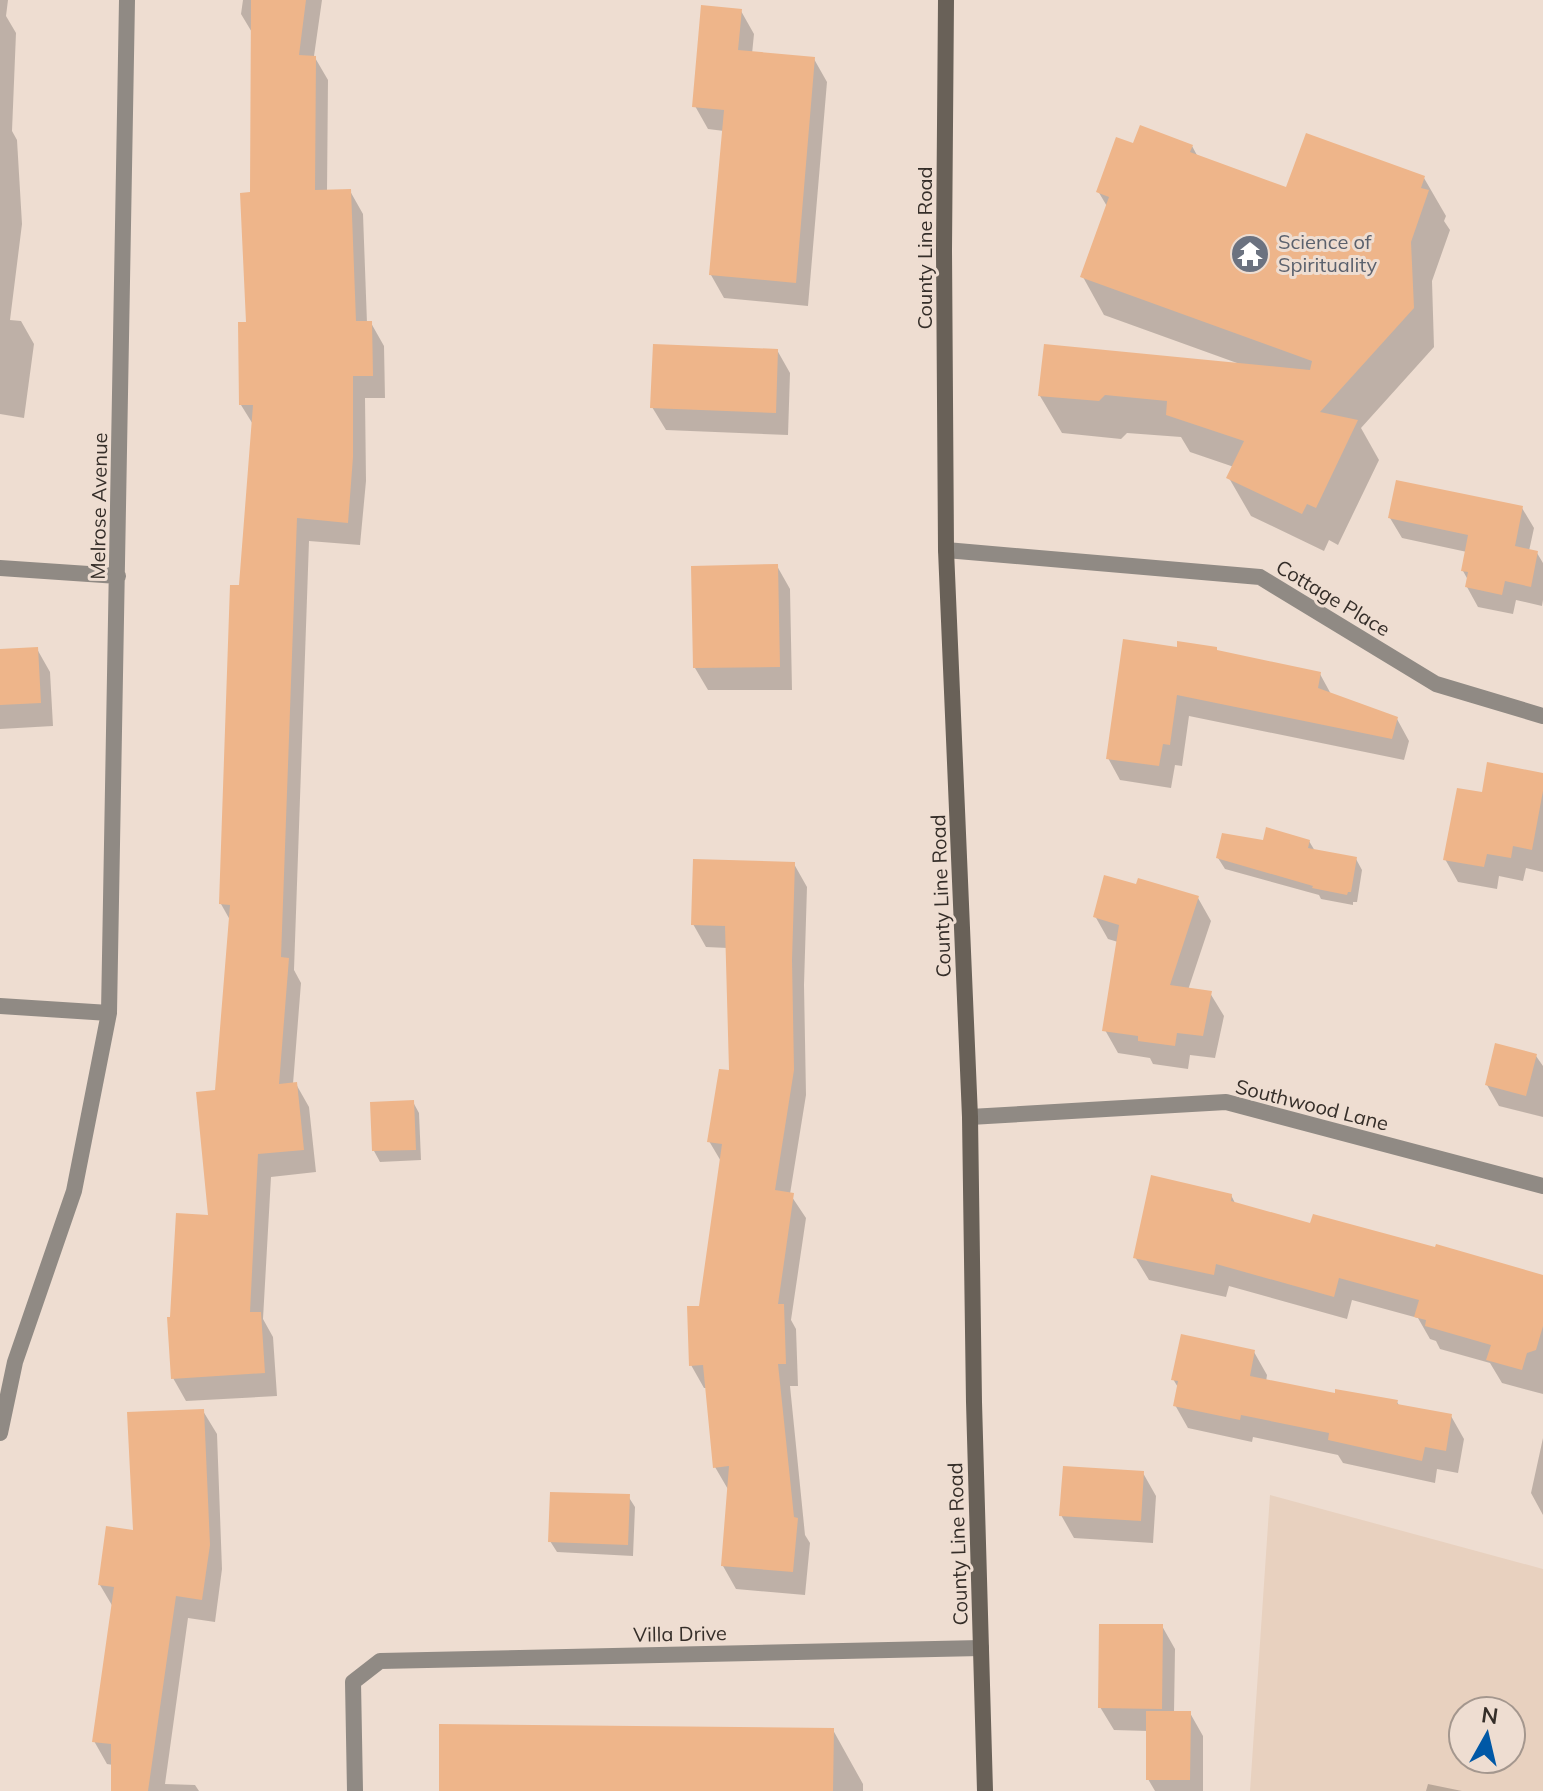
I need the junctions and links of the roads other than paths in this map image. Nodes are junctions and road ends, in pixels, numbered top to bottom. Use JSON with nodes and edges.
{"nodes":[{"id":1,"x":127,"y":0,"type":"edge"},
{"id":2,"x":946,"y":0,"type":"edge"},
{"id":3,"x":946,"y":550,"type":"junction"},
{"id":4,"x":0,"y":568,"type":"edge"},
{"id":5,"x":118,"y":576,"type":"junction"},
{"id":6,"x":1543,"y":716,"type":"edge"},
{"id":7,"x":0,"y":1006,"type":"edge"},
{"id":8,"x":109,"y":1013,"type":"junction"},
{"id":9,"x":970,"y":1117,"type":"junction"},
{"id":10,"x":1543,"y":1186,"type":"edge"},
{"id":11,"x":0,"y":1433,"type":"edge"},
{"id":12,"x":981,"y":1648,"type":"junction"},
{"id":13,"x":355,"y":1791,"type":"edge"},
{"id":14,"x":985,"y":1791,"type":"edge"}],
"edges":[{"from":1,"to":5,"type":"street","name":"Melrose Avenue"},
{"from":2,"to":3,"type":"main road","name":"County Line Road"},
{"from":3,"to":6,"type":"street","name":"Cottage Place"},
{"from":3,"to":9,"type":"main road","name":"County Line Road"},
{"from":4,"to":5,"type":"street"},
{"from":5,"to":8,"type":"street","name":"Melrose Avenue"},
{"from":7,"to":8,"type":"street"},
{"from":8,"to":11,"type":"street","name":"Melrose Avenue"},
{"from":9,"to":10,"type":"street","name":"Southwood Lane"},
{"from":9,"to":12,"type":"main road","name":"County Line Road"},
{"from":12,"to":13,"type":"street","name":"Villa Drive"},
{"from":12,"to":14,"type":"main road","name":"County Line Road"}]}
